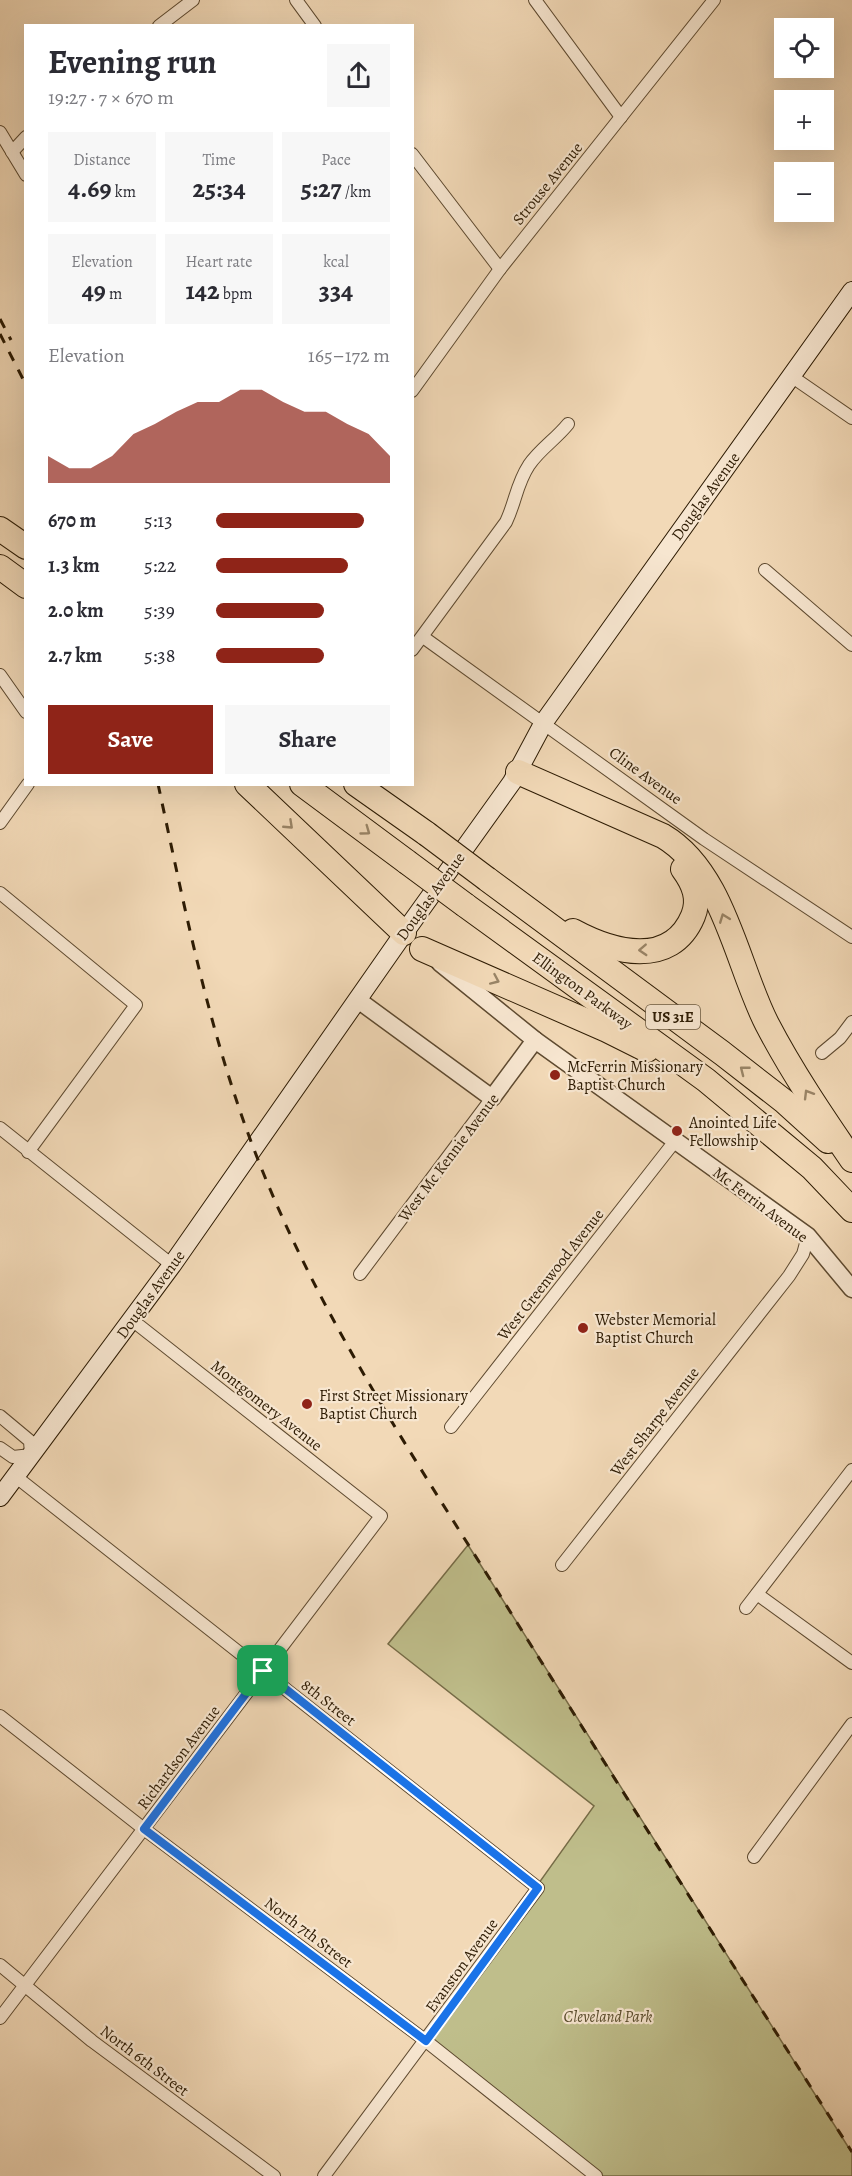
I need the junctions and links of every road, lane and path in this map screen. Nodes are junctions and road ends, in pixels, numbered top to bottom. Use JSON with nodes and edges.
{"nodes":[{"id":1,"x":193,"y":0,"type":"edge"},
{"id":2,"x":296,"y":0,"type":"edge"},
{"id":3,"x":535,"y":0,"type":"edge"},
{"id":4,"x":714,"y":0,"type":"edge"},
{"id":5,"x":162,"y":24,"type":"edge"},
{"id":6,"x":314,"y":24,"type":"edge"},
{"id":7,"x":621,"y":117,"type":"junction"},
{"id":8,"x":0,"y":132,"type":"edge"},
{"id":9,"x":24,"y":139,"type":"edge"},
{"id":10,"x":12,"y":152,"type":"junction"},
{"id":11,"x":414,"y":157,"type":"edge"},
{"id":12,"x":24,"y":172,"type":"edge"},
{"id":13,"x":500,"y":269,"type":"junction"},
{"id":14,"x":852,"y":291,"type":"edge"},
{"id":15,"x":791,"y":376,"type":"junction"},
{"id":16,"x":414,"y":388,"type":"edge"},
{"id":17,"x":852,"y":418,"type":"edge"},
{"id":18,"x":568,"y":424,"type":"dead end"},
{"id":19,"x":0,"y":529,"type":"edge"},
{"id":20,"x":24,"y":546,"type":"edge"},
{"id":21,"x":0,"y":567,"type":"edge"},
{"id":22,"x":765,"y":570,"type":"dead end"},
{"id":23,"x":24,"y":585,"type":"edge"},
{"id":24,"x":423,"y":637,"type":"junction"},
{"id":25,"x":851,"y":643,"type":"edge"},
{"id":26,"x":414,"y":648,"type":"edge"},
{"id":27,"x":0,"y":675,"type":"edge"},
{"id":28,"x":24,"y":709,"type":"edge"},
{"id":29,"x":544,"y":722,"type":"junction"},
{"id":30,"x":515,"y":777,"type":"junction"},
{"id":31,"x":27,"y":786,"type":"edge"},
{"id":32,"x":249,"y":786,"type":"edge"},
{"id":33,"x":305,"y":786,"type":"edge"},
{"id":34,"x":359,"y":786,"type":"edge"},
{"id":35,"x":0,"y":823,"type":"edge"},
{"id":36,"x":0,"y":893,"type":"edge"},
{"id":37,"x":513,"y":899,"type":"junction"},
{"id":38,"x":404,"y":933,"type":"junction"},
{"id":39,"x":852,"y":937,"type":"edge"},
{"id":40,"x":422,"y":949,"type":"junction"},
{"id":41,"x":358,"y":1000,"type":"junction"},
{"id":42,"x":852,"y":1022,"type":"edge"},
{"id":43,"x":535,"y":1040,"type":"junction"},
{"id":44,"x":822,"y":1053,"type":"dead end"},
{"id":45,"x":706,"y":1080,"type":"junction"},
{"id":46,"x":492,"y":1098,"type":"junction"},
{"id":47,"x":0,"y":1128,"type":"edge"},
{"id":48,"x":675,"y":1141,"type":"junction"},
{"id":49,"x":28,"y":1152,"type":"junction"},
{"id":50,"x":852,"y":1161,"type":"edge"},
{"id":51,"x":852,"y":1210,"type":"edge"},
{"id":52,"x":807,"y":1236,"type":"junction"},
{"id":53,"x":172,"y":1265,"type":"junction"},
{"id":54,"x":360,"y":1274,"type":"dead end"},
{"id":55,"x":852,"y":1289,"type":"edge"},
{"id":56,"x":132,"y":1320,"type":"junction"},
{"id":57,"x":0,"y":1416,"type":"edge"},
{"id":58,"x":452,"y":1426,"type":"dead end"},
{"id":59,"x":0,"y":1448,"type":"edge"},
{"id":60,"x":31,"y":1455,"type":"junction"},
{"id":61,"x":852,"y":1470,"type":"edge"},
{"id":62,"x":15,"y":1476,"type":"junction"},
{"id":63,"x":0,"y":1497,"type":"edge"},
{"id":64,"x":381,"y":1516,"type":"joint"},
{"id":65,"x":561,"y":1565,"type":"dead end"},
{"id":66,"x":757,"y":1594,"type":"junction"},
{"id":67,"x":746,"y":1608,"type":"dead end"},
{"id":68,"x":852,"y":1663,"type":"edge"},
{"id":69,"x":263,"y":1671,"type":"junction"},
{"id":70,"x":0,"y":1716,"type":"edge"},
{"id":71,"x":852,"y":1724,"type":"edge"},
{"id":72,"x":144,"y":1829,"type":"junction"},
{"id":73,"x":754,"y":1857,"type":"dead end"},
{"id":74,"x":538,"y":1888,"type":"joint"},
{"id":75,"x":0,"y":1965,"type":"edge"},
{"id":76,"x":25,"y":1985,"type":"junction"},
{"id":77,"x":0,"y":2018,"type":"edge"},
{"id":78,"x":426,"y":2041,"type":"junction"},
{"id":79,"x":274,"y":2176,"type":"edge"},
{"id":80,"x":324,"y":2176,"type":"edge"},
{"id":81,"x":596,"y":2176,"type":"edge"}],
"edges":[{"from":1,"to":5,"type":"street"},
{"from":2,"to":6,"type":"street"},
{"from":3,"to":7,"type":"street"},
{"from":4,"to":7,"type":"street","name":"Strouse Avenue"},
{"from":7,"to":13,"type":"street","name":"Strouse Avenue"},
{"from":8,"to":10,"type":"street"},
{"from":9,"to":10,"type":"street"},
{"from":10,"to":12,"type":"street"},
{"from":11,"to":13,"type":"street"},
{"from":13,"to":16,"type":"street","name":"Strouse Avenue"},
{"from":14,"to":15,"type":"main road","name":"Douglas Avenue"},
{"from":15,"to":17,"type":"street"},
{"from":15,"to":29,"type":"main road","name":"Douglas Avenue"},
{"from":18,"to":24,"type":"street"},
{"from":19,"to":20,"type":"highway"},
{"from":21,"to":23,"type":"highway"},
{"from":22,"to":25,"type":"street"},
{"from":24,"to":26,"type":"street"},
{"from":24,"to":29,"type":"street","name":"Cline Avenue"},
{"from":27,"to":28,"type":"street"},
{"from":29,"to":30,"type":"main road","name":"Douglas Avenue"},
{"from":29,"to":39,"type":"street","name":"Cline Avenue"},
{"from":30,"to":37,"type":"highway","one_way":true},
{"from":30,"to":38,"type":"main road","name":"Douglas Avenue"},
{"from":50,"to":30,"type":"highway","one_way":true},
{"from":31,"to":35,"type":"street"},
{"from":32,"to":38,"type":"highway","one_way":true},
{"from":33,"to":45,"type":"highway","name":"Ellington Parkway","number":"US 31E","one_way":true,"bridge":true},
{"from":34,"to":37,"type":"highway","name":"Ellington Parkway","number":"US 31E","bridge":true},
{"from":36,"to":49,"type":"street"},
{"from":50,"to":37,"type":"highway","name":"Ellington Parkway","number":"US 31E","one_way":true},
{"from":38,"to":40,"type":"main road","name":"Mc Ferrin Avenue"},
{"from":38,"to":41,"type":"main road","name":"Douglas Avenue"},
{"from":40,"to":43,"type":"street","name":"Mc Ferrin Avenue"},
{"from":40,"to":45,"type":"highway","one_way":true},
{"from":41,"to":46,"type":"street"},
{"from":41,"to":53,"type":"main road","name":"Douglas Avenue"},
{"from":42,"to":44,"type":"street"},
{"from":43,"to":46,"type":"street","name":"West Mc Kennie Avenue"},
{"from":43,"to":48,"type":"street","name":"Mc Ferrin Avenue"},
{"from":45,"to":51,"type":"highway","name":"Ellington Parkway","number":"US 31E"},
{"from":46,"to":54,"type":"street","name":"West Mc Kennie Avenue"},
{"from":47,"to":49,"type":"street"},
{"from":48,"to":52,"type":"street","name":"Mc Ferrin Avenue"},
{"from":48,"to":58,"type":"street","name":"West Greenwood Avenue"},
{"from":49,"to":53,"type":"street"},
{"from":52,"to":55,"type":"street","name":"Mc Ferrin Avenue"},
{"from":52,"to":65,"type":"street","name":"West Sharpe Avenue"},
{"from":53,"to":56,"type":"main road","name":"Douglas Avenue"},
{"from":56,"to":60,"type":"main road","name":"Douglas Avenue"},
{"from":56,"to":64,"type":"street","name":"Montgomery Avenue"},
{"from":57,"to":60,"type":"street"},
{"from":59,"to":60,"type":"street"},
{"from":60,"to":62,"type":"main road","name":"Douglas Avenue"},
{"from":61,"to":66,"type":"street"},
{"from":62,"to":63,"type":"main road","name":"Douglas Avenue"},
{"from":62,"to":69,"type":"street","name":"8th Street"},
{"from":64,"to":69,"type":"street","name":"Richardson Avenue"},
{"from":66,"to":67,"type":"street"},
{"from":66,"to":68,"type":"street"},
{"from":69,"to":72,"type":"street","name":"Richardson Avenue"},
{"from":69,"to":74,"type":"street","name":"8th Street"},
{"from":70,"to":72,"type":"street","name":"North 7th Street"},
{"from":71,"to":73,"type":"street"},
{"from":72,"to":76,"type":"street","name":"Richardson Avenue"},
{"from":72,"to":78,"type":"street","name":"North 7th Street"},
{"from":74,"to":78,"type":"street","name":"Evanston Avenue"},
{"from":75,"to":76,"type":"street","name":"North 6th Street"},
{"from":76,"to":77,"type":"street","name":"Richardson Avenue"},
{"from":76,"to":79,"type":"street","name":"North 6th Street"},
{"from":78,"to":80,"type":"street","name":"Evanston Avenue"},
{"from":78,"to":81,"type":"street","name":"North 7th Street"}]}
